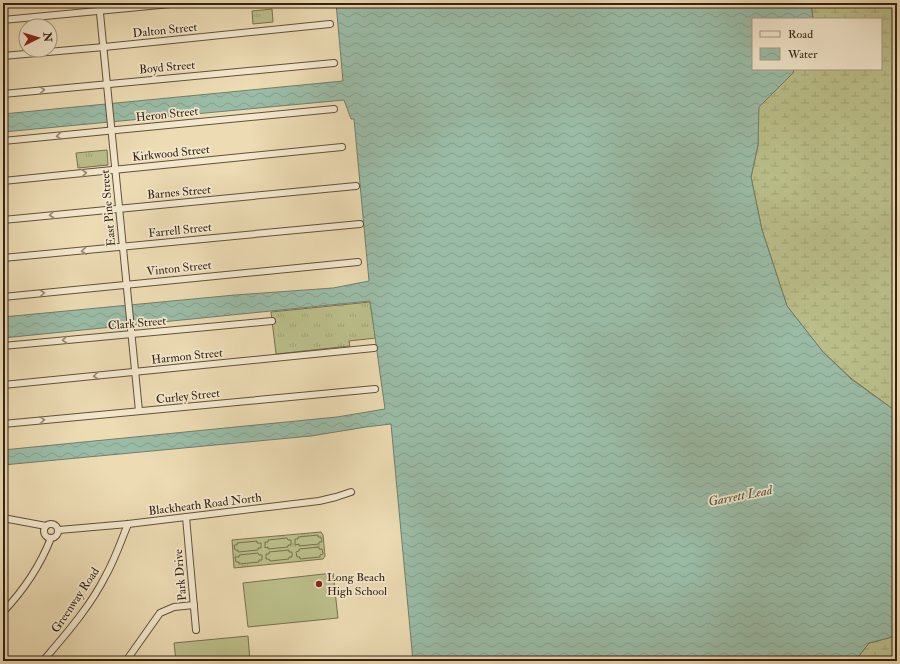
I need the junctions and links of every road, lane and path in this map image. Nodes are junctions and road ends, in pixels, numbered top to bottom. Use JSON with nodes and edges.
{"nodes":[{"id":1,"x":99,"y":3,"type":"edge"},
{"id":2,"x":181,"y":3,"type":"edge"},
{"id":3,"x":100,"y":11,"type":"junction"},
{"id":4,"x":3,"y":20,"type":"edge"},
{"id":5,"x":330,"y":24,"type":"dead end"},
{"id":6,"x":104,"y":47,"type":"junction"},
{"id":7,"x":3,"y":56,"type":"edge"},
{"id":8,"x":334,"y":63,"type":"dead end"},
{"id":9,"x":107,"y":84,"type":"junction"},
{"id":10,"x":3,"y":94,"type":"edge"},
{"id":11,"x":334,"y":109,"type":"dead end"},
{"id":12,"x":112,"y":128,"type":"junction"},
{"id":13,"x":3,"y":141,"type":"edge"},
{"id":14,"x":342,"y":147,"type":"dead end"},
{"id":15,"x":116,"y":170,"type":"junction"},
{"id":16,"x":3,"y":180,"type":"edge"},
{"id":17,"x":356,"y":186,"type":"dead end"},
{"id":18,"x":119,"y":208,"type":"junction"},
{"id":19,"x":3,"y":220,"type":"edge"},
{"id":20,"x":360,"y":224,"type":"dead end"},
{"id":21,"x":123,"y":247,"type":"junction"},
{"id":22,"x":3,"y":258,"type":"edge"},
{"id":23,"x":358,"y":262,"type":"dead end"},
{"id":24,"x":126,"y":285,"type":"junction"},
{"id":25,"x":3,"y":297,"type":"edge"},
{"id":26,"x":272,"y":321,"type":"dead end"},
{"id":27,"x":131,"y":331,"type":"junction"},
{"id":28,"x":3,"y":346,"type":"edge"},
{"id":29,"x":374,"y":348,"type":"dead end"},
{"id":30,"x":135,"y":373,"type":"junction"},
{"id":31,"x":3,"y":386,"type":"edge"},
{"id":32,"x":375,"y":389,"type":"dead end"},
{"id":33,"x":139,"y":412,"type":"junction"},
{"id":34,"x":3,"y":424,"type":"edge"},
{"id":35,"x":351,"y":492,"type":"dead end"},
{"id":36,"x":3,"y":518,"type":"edge"},
{"id":37,"x":186,"y":518,"type":"junction"},
{"id":38,"x":128,"y":524,"type":"junction"},
{"id":39,"x":46,"y":526,"type":"junction"},
{"id":40,"x":59,"y":530,"type":"junction"},
{"id":41,"x":51,"y":538,"type":"junction"},
{"id":42,"x":194,"y":605,"type":"junction"},
{"id":43,"x":3,"y":612,"type":"edge"},
{"id":44,"x":196,"y":630,"type":"dead end"},
{"id":45,"x":42,"y":661,"type":"edge"},
{"id":46,"x":126,"y":661,"type":"edge"}],
"edges":[{"from":1,"to":3,"type":"street","name":"East Pine Street"},
{"from":2,"to":3,"type":"street"},
{"from":3,"to":4,"type":"street"},
{"from":3,"to":6,"type":"street","name":"East Pine Street"},
{"from":5,"to":6,"type":"street","name":"Dalton Street"},
{"from":6,"to":7,"type":"street","name":"Dalton Street"},
{"from":6,"to":9,"type":"street","name":"East Pine Street"},
{"from":8,"to":9,"type":"street","name":"Boyd Street"},
{"from":10,"to":9,"type":"street","name":"Boyd Street","one_way":true},
{"from":9,"to":12,"type":"street","name":"East Pine Street"},
{"from":11,"to":12,"type":"street","name":"Heron Street"},
{"from":12,"to":13,"type":"street","name":"Heron Street","one_way":true},
{"from":12,"to":15,"type":"street","name":"East Pine Street"},
{"from":14,"to":15,"type":"street","name":"Kirkwood Street"},
{"from":16,"to":15,"type":"street","name":"Kirkwood Street","one_way":true},
{"from":15,"to":18,"type":"street","name":"East Pine Street"},
{"from":17,"to":18,"type":"street","name":"Barnes Street"},
{"from":18,"to":19,"type":"street","name":"Barnes Street","one_way":true},
{"from":18,"to":21,"type":"street","name":"East Pine Street"},
{"from":20,"to":21,"type":"street","name":"Farrell Street"},
{"from":21,"to":22,"type":"street","name":"Farrell Street","one_way":true},
{"from":21,"to":24,"type":"street","name":"East Pine Street"},
{"from":23,"to":24,"type":"street","name":"Vinton Street"},
{"from":25,"to":24,"type":"street","name":"Vinton Street","one_way":true},
{"from":24,"to":27,"type":"street","name":"East Pine Street"},
{"from":26,"to":27,"type":"street","name":"Clark Street"},
{"from":27,"to":28,"type":"street","name":"Clark Street","one_way":true},
{"from":27,"to":30,"type":"street","name":"East Pine Street"},
{"from":29,"to":30,"type":"street","name":"Harmon Street"},
{"from":30,"to":31,"type":"street","name":"Harmon Street","one_way":true},
{"from":30,"to":33,"type":"street","name":"East Pine Street"},
{"from":32,"to":33,"type":"street","name":"Curley Street"},
{"from":34,"to":33,"type":"street","name":"Curley Street","one_way":true},
{"from":35,"to":37,"type":"street","name":"Blackheath Road North"},
{"from":36,"to":39,"type":"street"},
{"from":37,"to":38,"type":"street","name":"Blackheath Road North"},
{"from":37,"to":42,"type":"street","name":"Park Drive"},
{"from":38,"to":40,"type":"street","name":"Blackheath Road North"},
{"from":38,"to":45,"type":"street","name":"Greenway Road"},
{"from":39,"to":40,"type":"street"},
{"from":39,"to":41,"type":"street"},
{"from":40,"to":41,"type":"street"},
{"from":41,"to":43,"type":"street"},
{"from":42,"to":44,"type":"street","name":"Park Drive"},
{"from":42,"to":46,"type":"street"}]}
